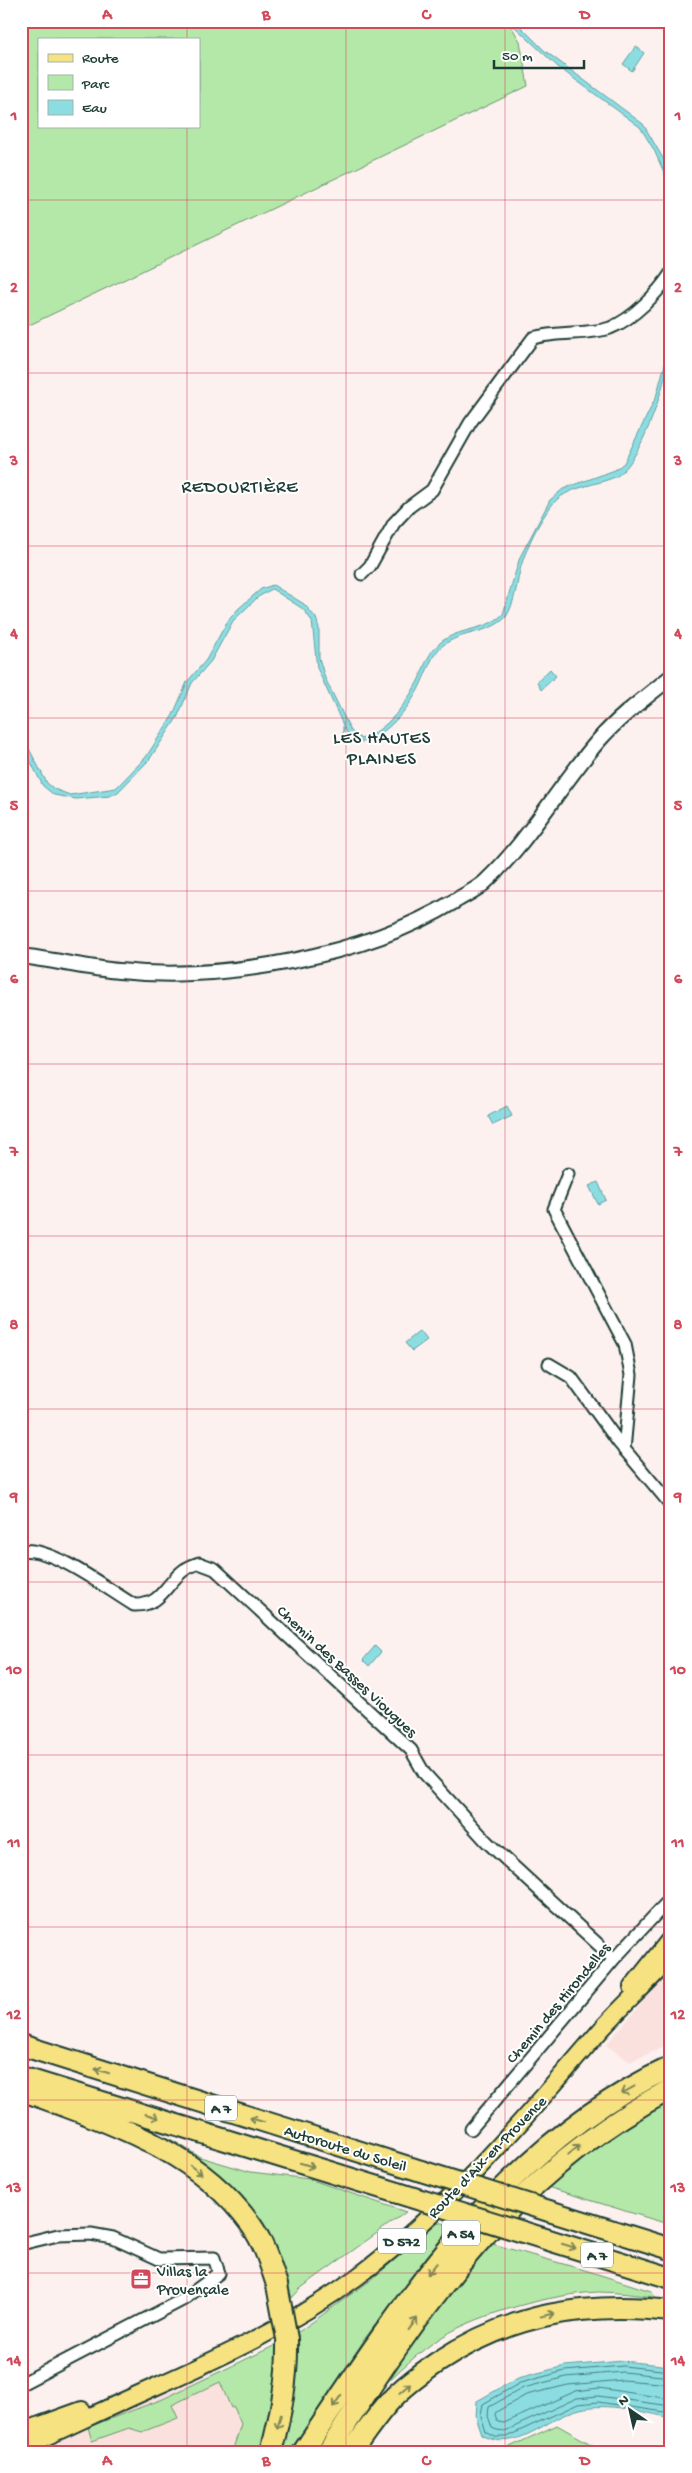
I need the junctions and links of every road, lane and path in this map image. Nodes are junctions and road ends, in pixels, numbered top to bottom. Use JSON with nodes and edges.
{"nodes":[{"id":1,"x":671,"y":273,"type":"edge"},
{"id":2,"x":362,"y":574,"type":"dead end"},
{"id":3,"x":671,"y":677,"type":"edge"},
{"id":4,"x":21,"y":956,"type":"edge"},
{"id":5,"x":568,"y":1174,"type":"dead end"},
{"id":6,"x":549,"y":1364,"type":"dead end"},
{"id":7,"x":624,"y":1450,"type":"junction"},
{"id":8,"x":671,"y":1505,"type":"edge"},
{"id":9,"x":21,"y":1551,"type":"edge"},
{"id":10,"x":671,"y":1898,"type":"edge"},
{"id":11,"x":671,"y":1938,"type":"edge"},
{"id":12,"x":671,"y":1957,"type":"edge"},
{"id":13,"x":614,"y":1959,"type":"junction"},
{"id":14,"x":602,"y":2029,"type":"junction"},
{"id":15,"x":21,"y":2046,"type":"edge"},
{"id":16,"x":671,"y":2067,"type":"edge"},
{"id":17,"x":21,"y":2076,"type":"edge"},
{"id":18,"x":671,"y":2089,"type":"edge"},
{"id":19,"x":21,"y":2090,"type":"edge"},
{"id":20,"x":471,"y":2129,"type":"dead end"},
{"id":21,"x":601,"y":2227,"type":"junction"},
{"id":22,"x":21,"y":2244,"type":"edge"},
{"id":23,"x":671,"y":2244,"type":"edge"},
{"id":24,"x":671,"y":2249,"type":"edge"},
{"id":25,"x":671,"y":2278,"type":"edge"},
{"id":26,"x":671,"y":2311,"type":"edge"},
{"id":27,"x":21,"y":2384,"type":"edge"},
{"id":28,"x":151,"y":2388,"type":"junction"},
{"id":29,"x":21,"y":2432,"type":"edge"},
{"id":30,"x":21,"y":2448,"type":"edge"},
{"id":31,"x":271,"y":2452,"type":"edge"},
{"id":32,"x":303,"y":2452,"type":"edge"},
{"id":33,"x":328,"y":2452,"type":"edge"},
{"id":34,"x":351,"y":2452,"type":"edge"}],
"edges":[{"from":1,"to":2,"type":"street"},
{"from":3,"to":4,"type":"street"},
{"from":5,"to":7,"type":"street"},
{"from":6,"to":7,"type":"street"},
{"from":7,"to":8,"type":"street"},
{"from":9,"to":13,"type":"street","name":"Chemin des Basses Viougues"},
{"from":10,"to":13,"type":"street","name":"Chemin des Hirondelles"},
{"from":11,"to":14,"type":"main road","name":"Route d'Aix-en-Provence","number":"D 572"},
{"from":12,"to":14,"type":"main road","name":"Route d'Aix-en-Provence","number":"D 572"},
{"from":13,"to":20,"type":"street","name":"Chemin des Hirondelles"},
{"from":14,"to":28,"type":"main road","name":"Route d'Aix-en-Provence","number":"D 572"},
{"from":21,"to":15,"type":"highway","name":"Autoroute du Soleil","number":"A 7","one_way":true,"bridge":true},
{"from":16,"to":32,"type":"highway","number":"A 54","one_way":true},
{"from":17,"to":25,"type":"highway","name":"Autoroute du Soleil","number":"A 7","one_way":true,"bridge":true},
{"from":33,"to":18,"type":"highway","number":"A 54","one_way":true},
{"from":19,"to":31,"type":"highway","one_way":true,"bridge":true},
{"from":21,"to":23,"type":"highway"},
{"from":21,"to":24,"type":"highway","name":"Autoroute du Soleil","number":"A 7"},
{"from":22,"to":27,"type":"street"},
{"from":34,"to":26,"type":"highway","one_way":true},
{"from":28,"to":29,"type":"main road","name":"Route d'Aix-en-Provence","number":"D 572"},
{"from":28,"to":30,"type":"main road","name":"Route d'Aix-en-Provence","number":"D 572"}]}
